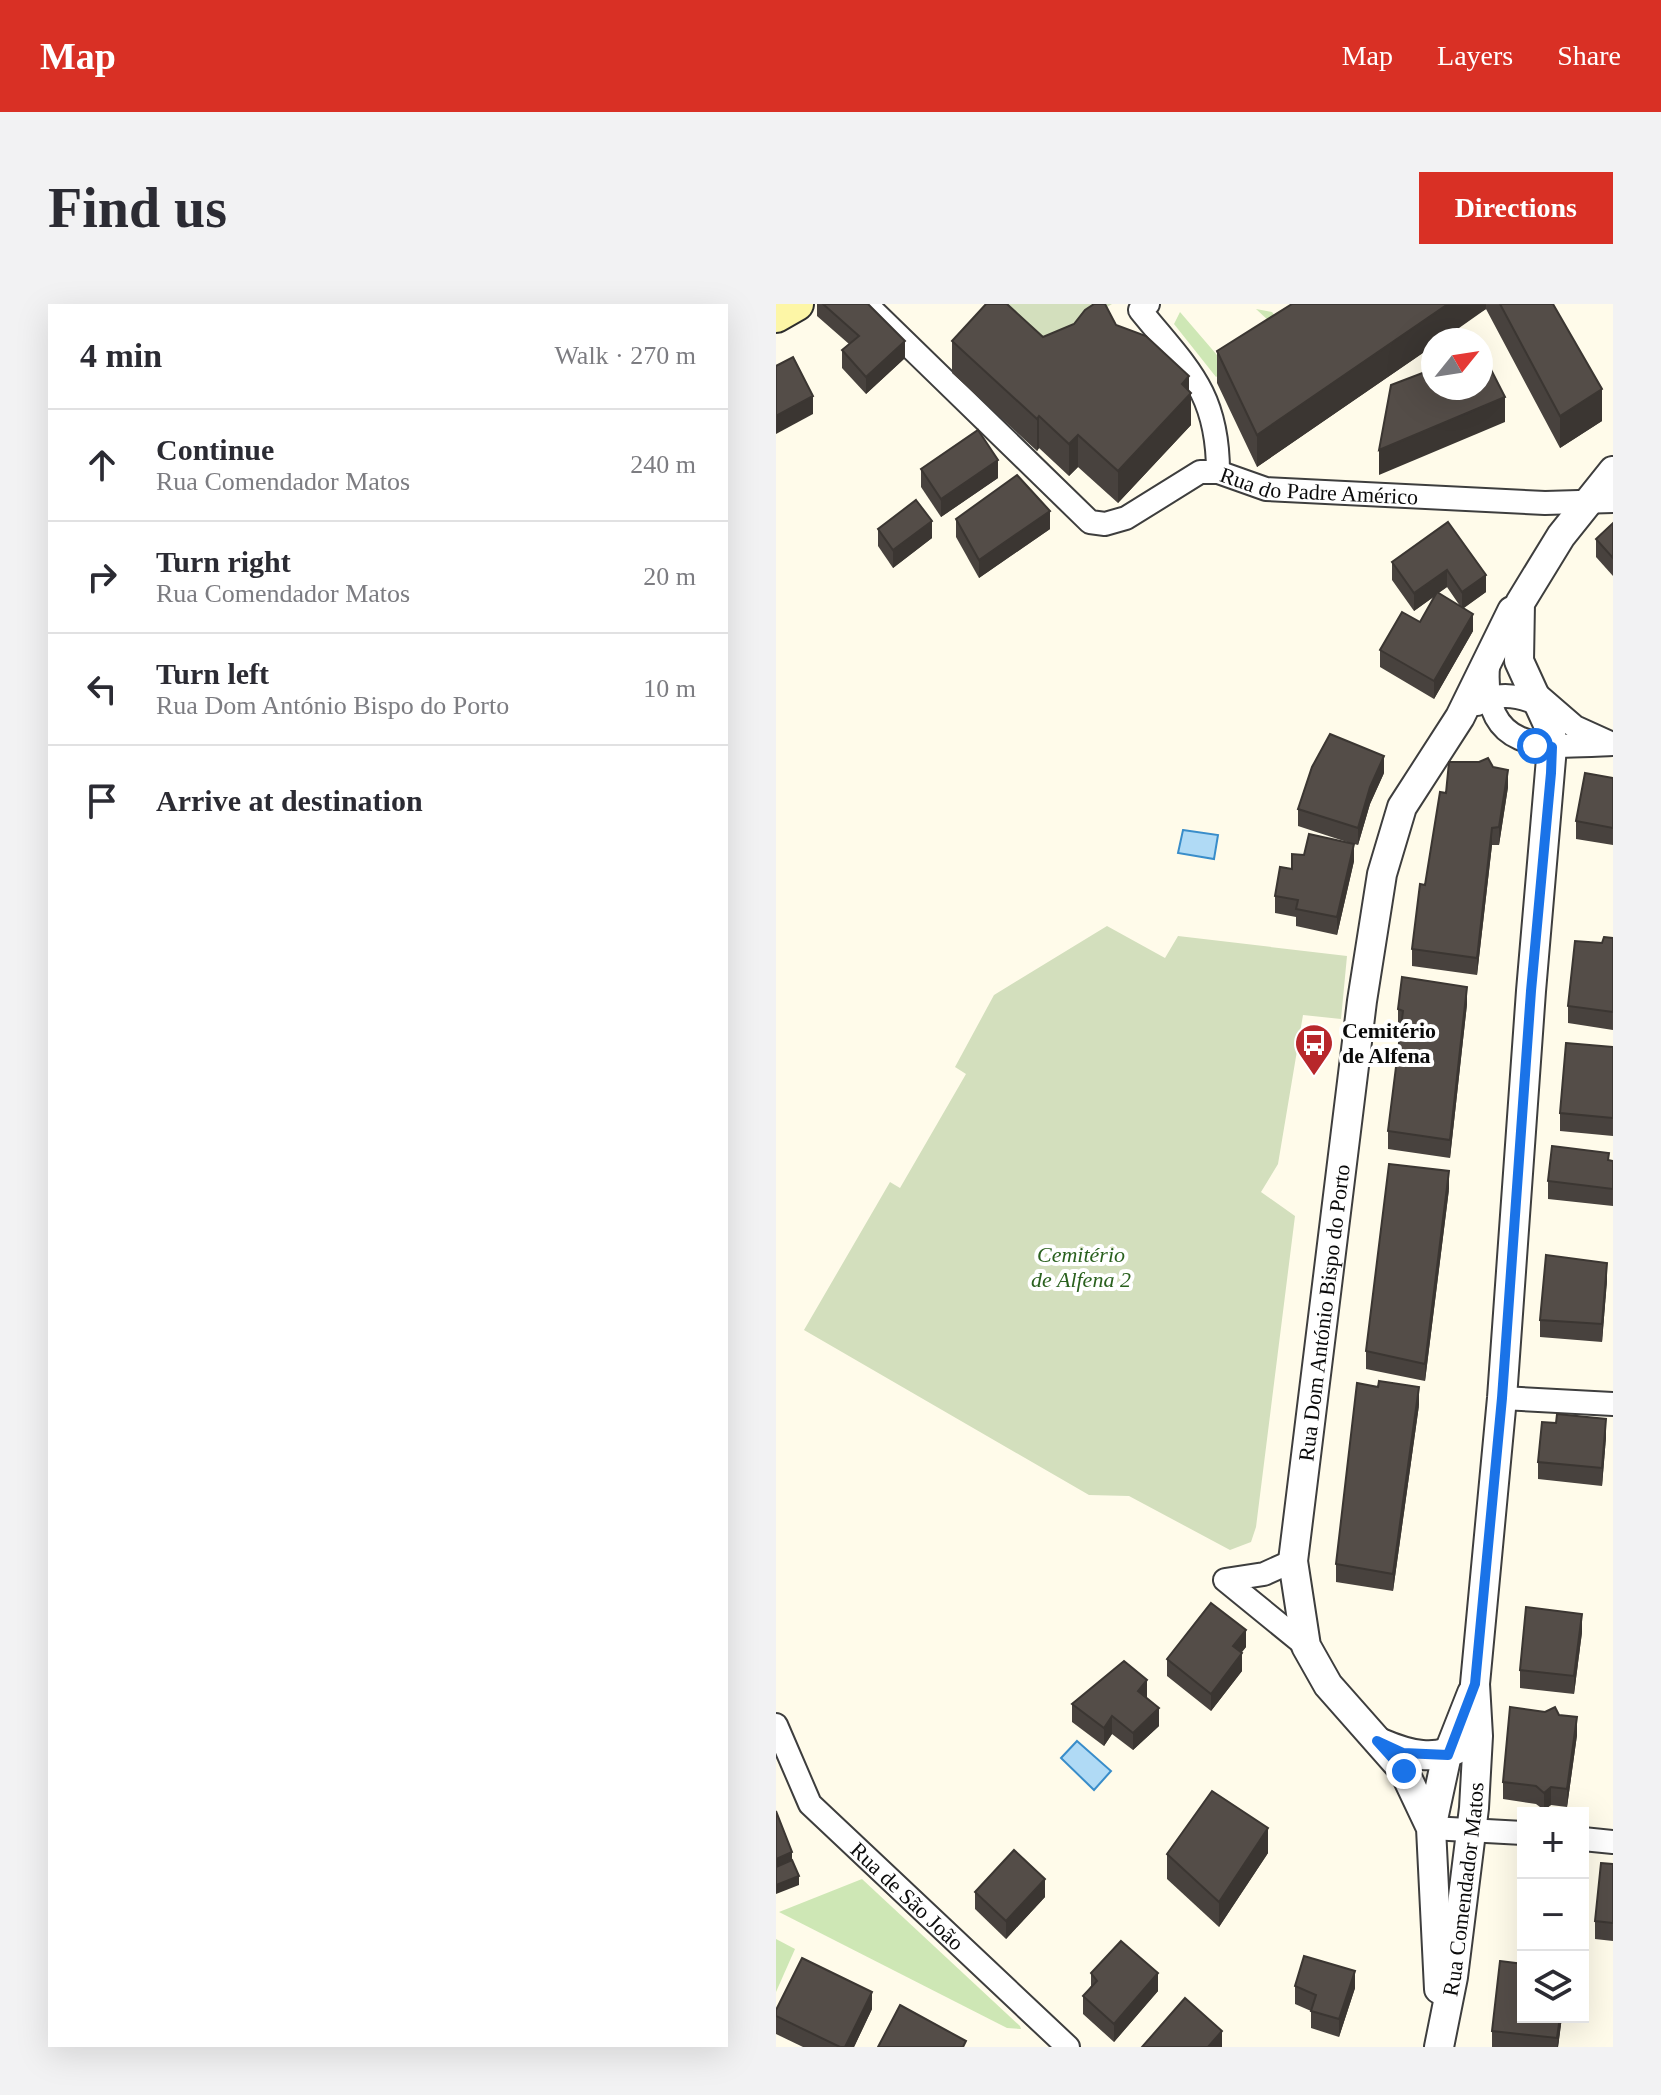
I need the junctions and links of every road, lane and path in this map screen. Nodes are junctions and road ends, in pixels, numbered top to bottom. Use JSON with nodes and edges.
{"nodes":[{"id":1,"x":797,"y":304,"type":"edge"},
{"id":2,"x":866,"y":304,"type":"edge"},
{"id":3,"x":1148,"y":304,"type":"edge"},
{"id":4,"x":776,"y":316,"type":"edge"},
{"id":5,"x":1613,"y":471,"type":"edge"},
{"id":6,"x":1218,"y":472,"type":"junction"},
{"id":7,"x":1600,"y":501,"type":"edge"},
{"id":8,"x":1520,"y":603,"type":"junction"},
{"id":9,"x":1488,"y":666,"type":"junction"},
{"id":10,"x":1489,"y":698,"type":"junction"},
{"id":11,"x":1547,"y":709,"type":"junction"},
{"id":12,"x":1460,"y":717,"type":"junction"},
{"id":13,"x":1613,"y":744,"type":"edge"},
{"id":14,"x":1552,"y":747,"type":"junction"},
{"id":15,"x":1502,"y":1398,"type":"junction"},
{"id":16,"x":1613,"y":1404,"type":"edge"},
{"id":17,"x":1293,"y":1561,"type":"junction"},
{"id":18,"x":1306,"y":1646,"type":"junction"},
{"id":19,"x":1475,"y":1684,"type":"junction"},
{"id":20,"x":776,"y":1725,"type":"edge"},
{"id":21,"x":1478,"y":1728,"type":"junction"},
{"id":22,"x":1377,"y":1741,"type":"junction"},
{"id":23,"x":1448,"y":1755,"type":"junction"},
{"id":24,"x":1431,"y":1828,"type":"junction"},
{"id":25,"x":1472,"y":1829,"type":"junction"},
{"id":26,"x":1517,"y":1833,"type":"edge"},
{"id":27,"x":1589,"y":1840,"type":"edge"},
{"id":28,"x":1613,"y":1842,"type":"edge"},
{"id":29,"x":1443,"y":2018,"type":"junction"},
{"id":30,"x":1068,"y":2047,"type":"edge"},
{"id":31,"x":1439,"y":2047,"type":"edge"}],
"edges":[{"from":1,"to":4,"type":"main road"},
{"from":2,"to":6,"type":"street","name":"Rua do Padre Américo"},
{"from":3,"to":6,"type":"street"},
{"from":5,"to":7,"type":"street"},
{"from":6,"to":7,"type":"street","name":"Rua do Padre Américo"},
{"from":7,"to":8,"type":"street"},
{"from":8,"to":9,"type":"street","name":"Rua Dom António Bispo do Porto"},
{"from":8,"to":11,"type":"street","name":"Rua Comendador Matos"},
{"from":9,"to":10,"type":"street"},
{"from":9,"to":12,"type":"street","name":"Rua Dom António Bispo do Porto"},
{"from":10,"to":11,"type":"street"},
{"from":10,"to":12,"type":"street"},
{"from":10,"to":14,"type":"street"},
{"from":11,"to":13,"type":"street"},
{"from":11,"to":14,"type":"street","name":"Rua Comendador Matos"},
{"from":12,"to":17,"type":"street","name":"Rua Dom António Bispo do Porto"},
{"from":13,"to":14,"type":"street"},
{"from":14,"to":15,"type":"street","name":"Rua Comendador Matos"},
{"from":15,"to":16,"type":"street"},
{"from":15,"to":19,"type":"street","name":"Rua Comendador Matos"},
{"from":17,"to":18,"type":"street","name":"Rua Dom António Bispo do Porto"},
{"from":17,"to":18,"type":"street"},
{"from":18,"to":22,"type":"street","name":"Rua Dom António Bispo do Porto"},
{"from":19,"to":21,"type":"street","name":"Rua Comendador Matos"},
{"from":19,"to":23,"type":"street","name":"Rua Comendador Matos"},
{"from":20,"to":30,"type":"street","name":"Rua de São João"},
{"from":21,"to":23,"type":"street","name":"Rua Comendador Matos"},
{"from":21,"to":25,"type":"street","name":"Rua Comendador Matos"},
{"from":22,"to":23,"type":"street","name":"Rua Comendador Matos"},
{"from":22,"to":24,"type":"street","name":"Rua Dom António Bispo do Porto"},
{"from":23,"to":24,"type":"street","name":"Rua Comendador Matos"},
{"from":24,"to":25,"type":"street"},
{"from":24,"to":29,"type":"street","name":"Rua Dom António Bispo do Porto"},
{"from":25,"to":26,"type":"street"},
{"from":25,"to":29,"type":"street","name":"Rua Comendador Matos"},
{"from":27,"to":28,"type":"street"},
{"from":29,"to":31,"type":"street","name":"Rua Comendador Matos"}]}
